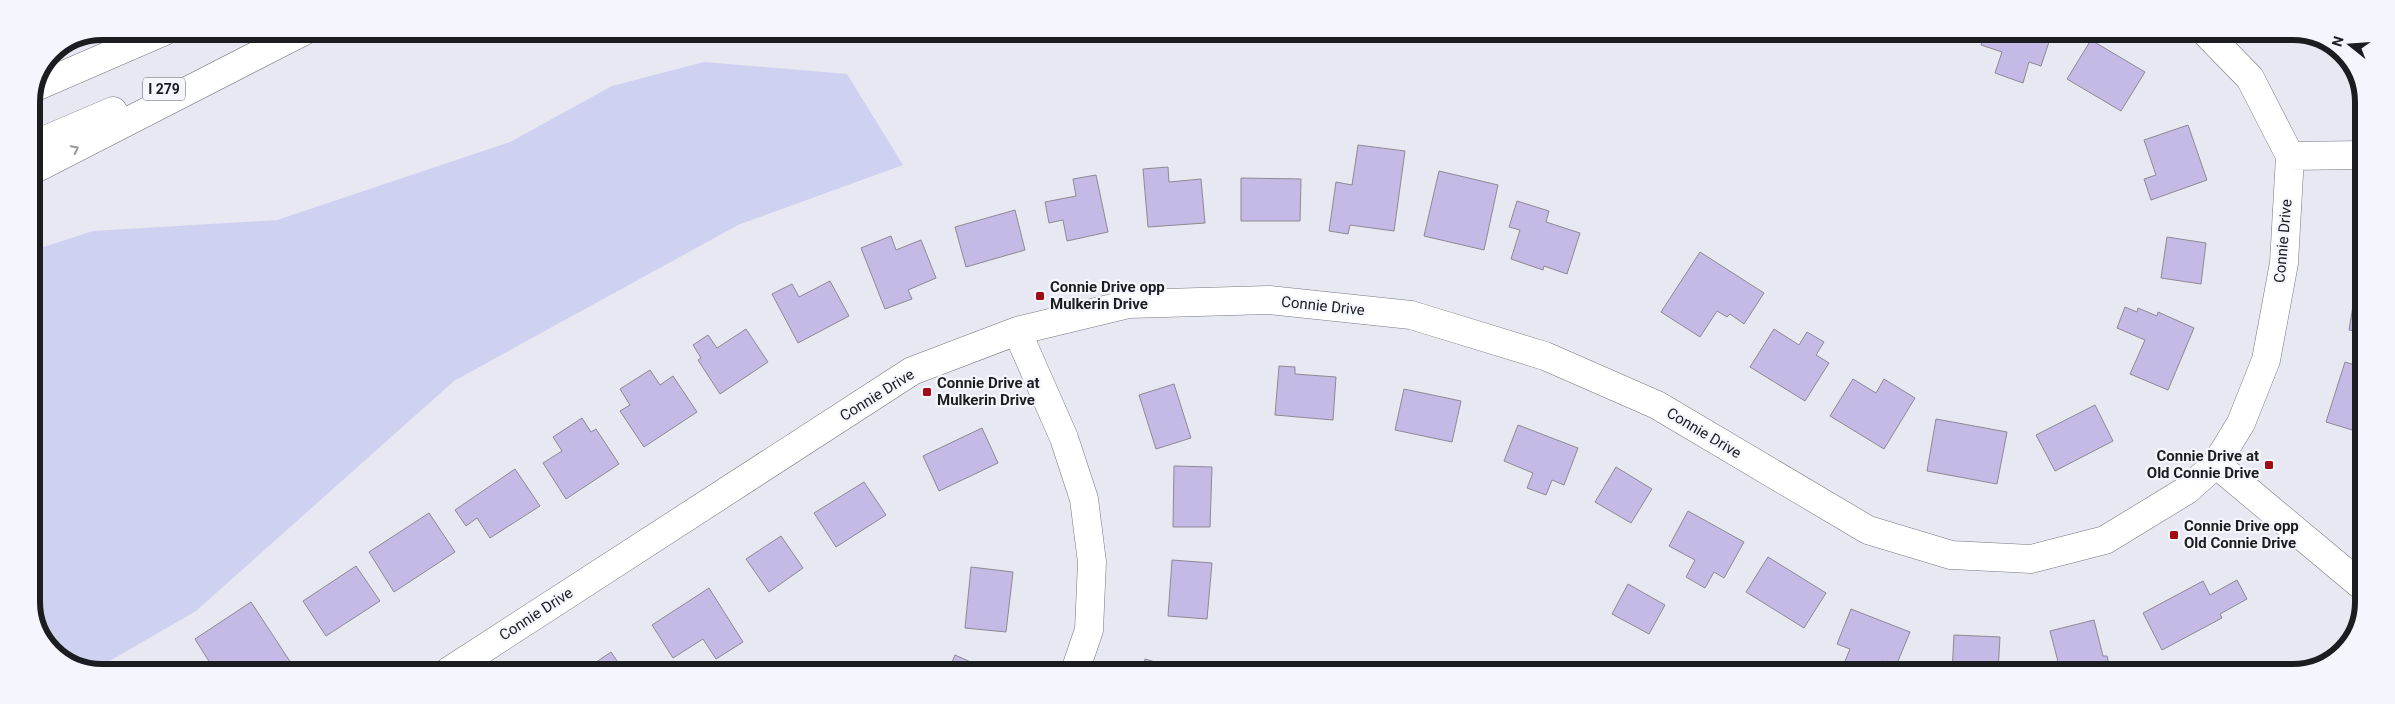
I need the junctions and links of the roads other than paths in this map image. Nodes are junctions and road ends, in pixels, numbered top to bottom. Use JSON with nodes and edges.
{"nodes":[{"id":1,"x":119,"y":40,"type":"edge"},
{"id":2,"x":144,"y":40,"type":"edge"},
{"id":3,"x":278,"y":40,"type":"edge"},
{"id":4,"x":288,"y":40,"type":"edge"},
{"id":5,"x":2212,"y":40,"type":"edge"},
{"id":6,"x":51,"y":68,"type":"edge"},
{"id":7,"x":43,"y":84,"type":"edge"},
{"id":8,"x":40,"y":142,"type":"edge"},
{"id":9,"x":2355,"y":155,"type":"edge"},
{"id":10,"x":2290,"y":156,"type":"junction"},
{"id":11,"x":40,"y":166,"type":"edge"},
{"id":12,"x":1017,"y":331,"type":"junction"},
{"id":13,"x":2216,"y":464,"type":"junction"},
{"id":14,"x":2355,"y":580,"type":"edge"},
{"id":15,"x":460,"y":664,"type":"edge"},
{"id":16,"x":1078,"y":664,"type":"edge"}],
"edges":[{"from":1,"to":6,"type":"main road"},
{"from":2,"to":7,"type":"main road"},
{"from":3,"to":8,"type":"main road","number":"I 279"},
{"from":11,"to":4,"type":"main road","one_way":true},
{"from":5,"to":10,"type":"main road"},
{"from":9,"to":10,"type":"main road"},
{"from":10,"to":13,"type":"main road","name":"Connie Drive"},
{"from":12,"to":13,"type":"main road","name":"Connie Drive"},
{"from":12,"to":15,"type":"main road","name":"Connie Drive"},
{"from":12,"to":16,"type":"main road"},
{"from":13,"to":14,"type":"main road"}]}
